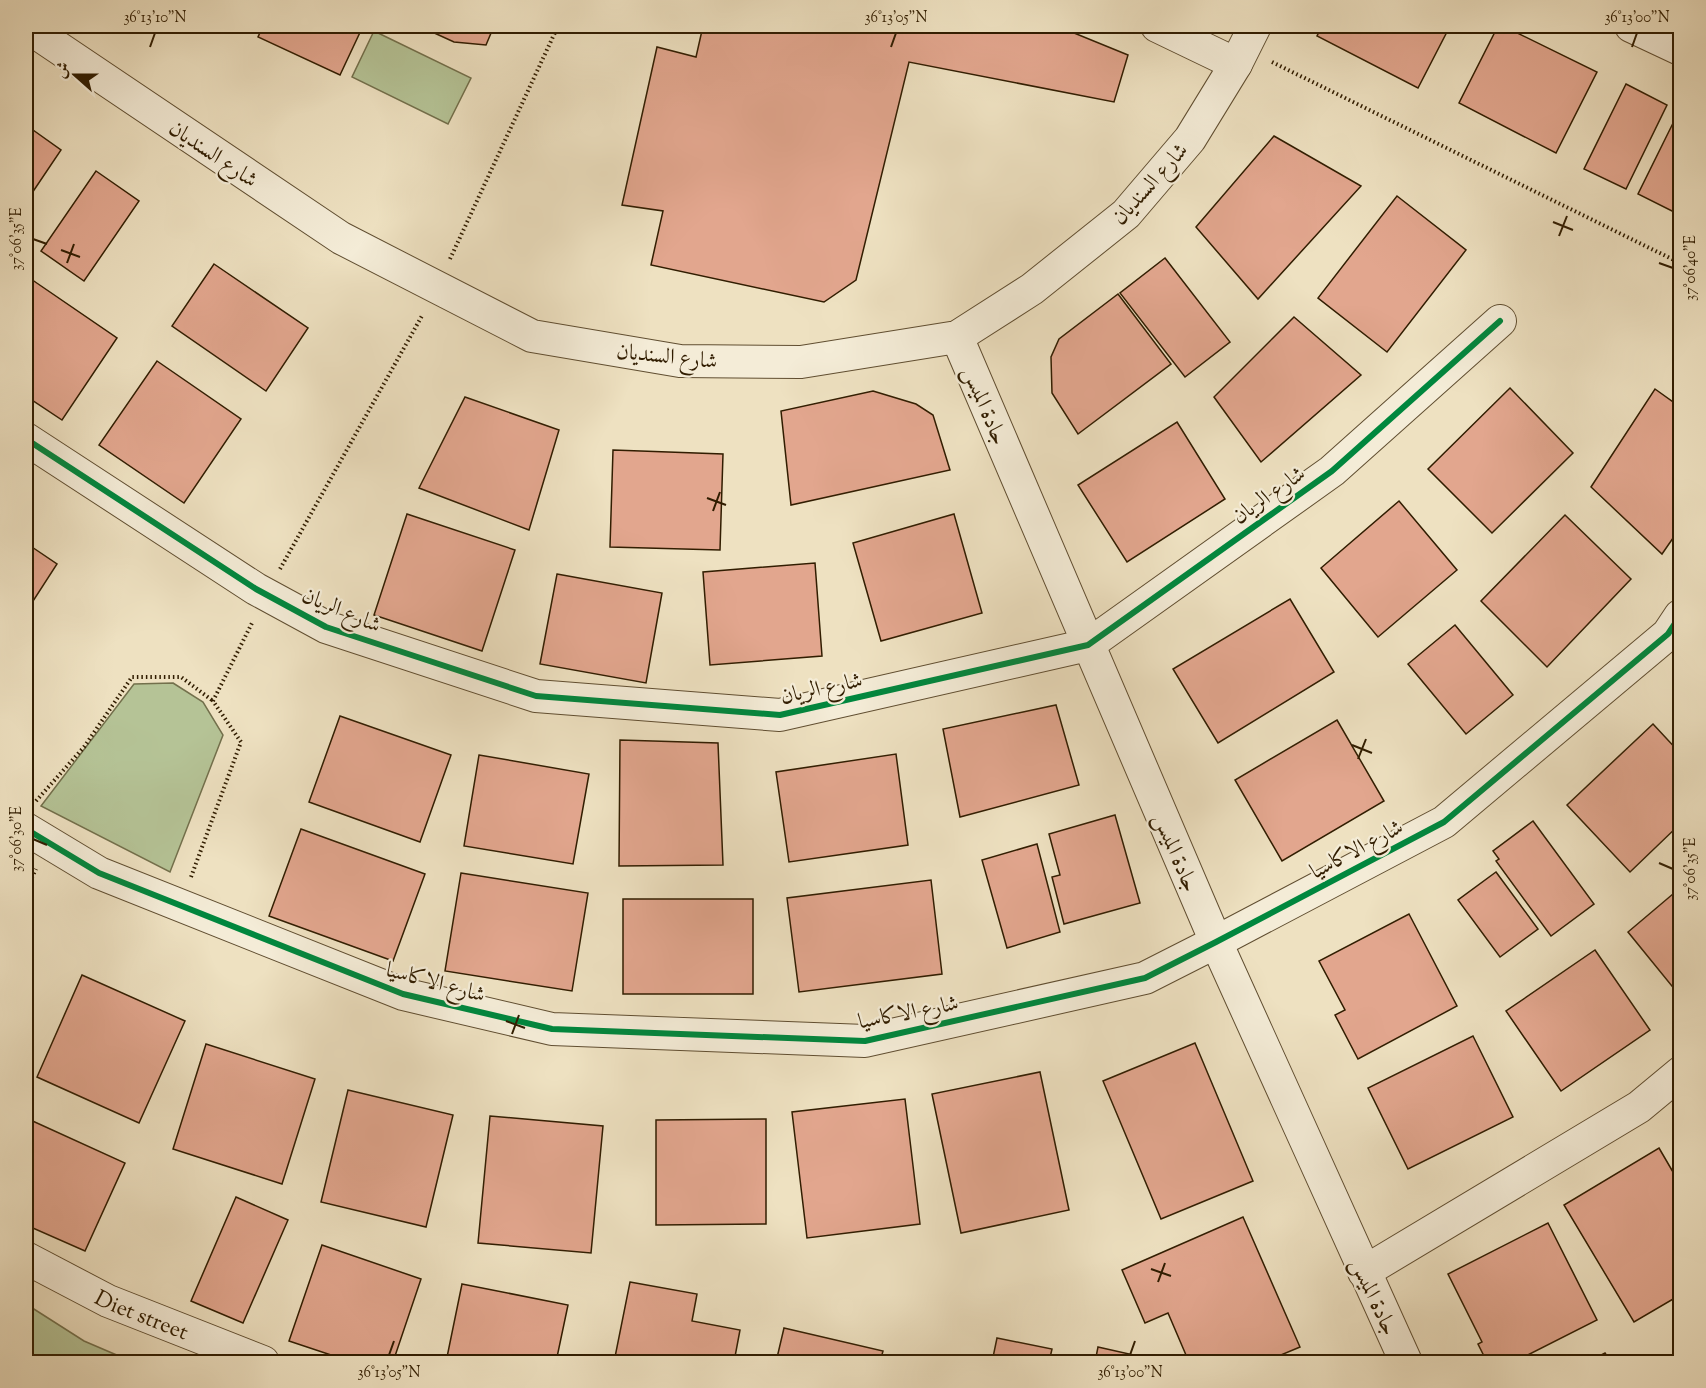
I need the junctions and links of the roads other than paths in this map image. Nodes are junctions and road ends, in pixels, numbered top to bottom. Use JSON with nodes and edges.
{"nodes":[{"id":1,"x":26,"y":26,"type":"edge"},
{"id":2,"x":1157,"y":26,"type":"edge"},
{"id":3,"x":1631,"y":26,"type":"edge"},
{"id":4,"x":1245,"y":46,"type":"edge"},
{"id":5,"x":1680,"y":49,"type":"edge"},
{"id":6,"x":1500,"y":321,"type":"dead end"},
{"id":7,"x":957,"y":337,"type":"junction"},
{"id":8,"x":26,"y":439,"type":"edge"},
{"id":9,"x":1680,"y":616,"type":"edge"},
{"id":10,"x":1088,"y":645,"type":"junction"},
{"id":11,"x":29,"y":817,"type":"edge"},
{"id":12,"x":1216,"y":942,"type":"junction"},
{"id":13,"x":1680,"y":1073,"type":"edge"},
{"id":14,"x":26,"y":1258,"type":"edge"},
{"id":15,"x":1364,"y":1272,"type":"junction"},
{"id":16,"x":263,"y":1362,"type":"edge"},
{"id":17,"x":1406,"y":1362,"type":"edge"}],
"edges":[{"from":1,"to":7,"type":"street","name":"شارع السنديان"},
{"from":2,"to":4,"type":"street"},
{"from":3,"to":5,"type":"street"},
{"from":4,"to":7,"type":"street","name":"شارع السنديان"},
{"from":6,"to":10,"type":"street","name":"شارع الريان"},
{"from":7,"to":10,"type":"street","name":"جادة الميس"},
{"from":8,"to":10,"type":"street","name":"شارع الريان"},
{"from":9,"to":12,"type":"street","name":"شارع الاكاسيا"},
{"from":10,"to":12,"type":"street","name":"جادة الميس"},
{"from":11,"to":12,"type":"street","name":"شارع الاكاسيا"},
{"from":12,"to":15,"type":"street","name":"جادة الميس"},
{"from":13,"to":15,"type":"street"},
{"from":14,"to":16,"type":"street","name":"Diet street"},
{"from":15,"to":17,"type":"street","name":"جادة الميس"}]}
